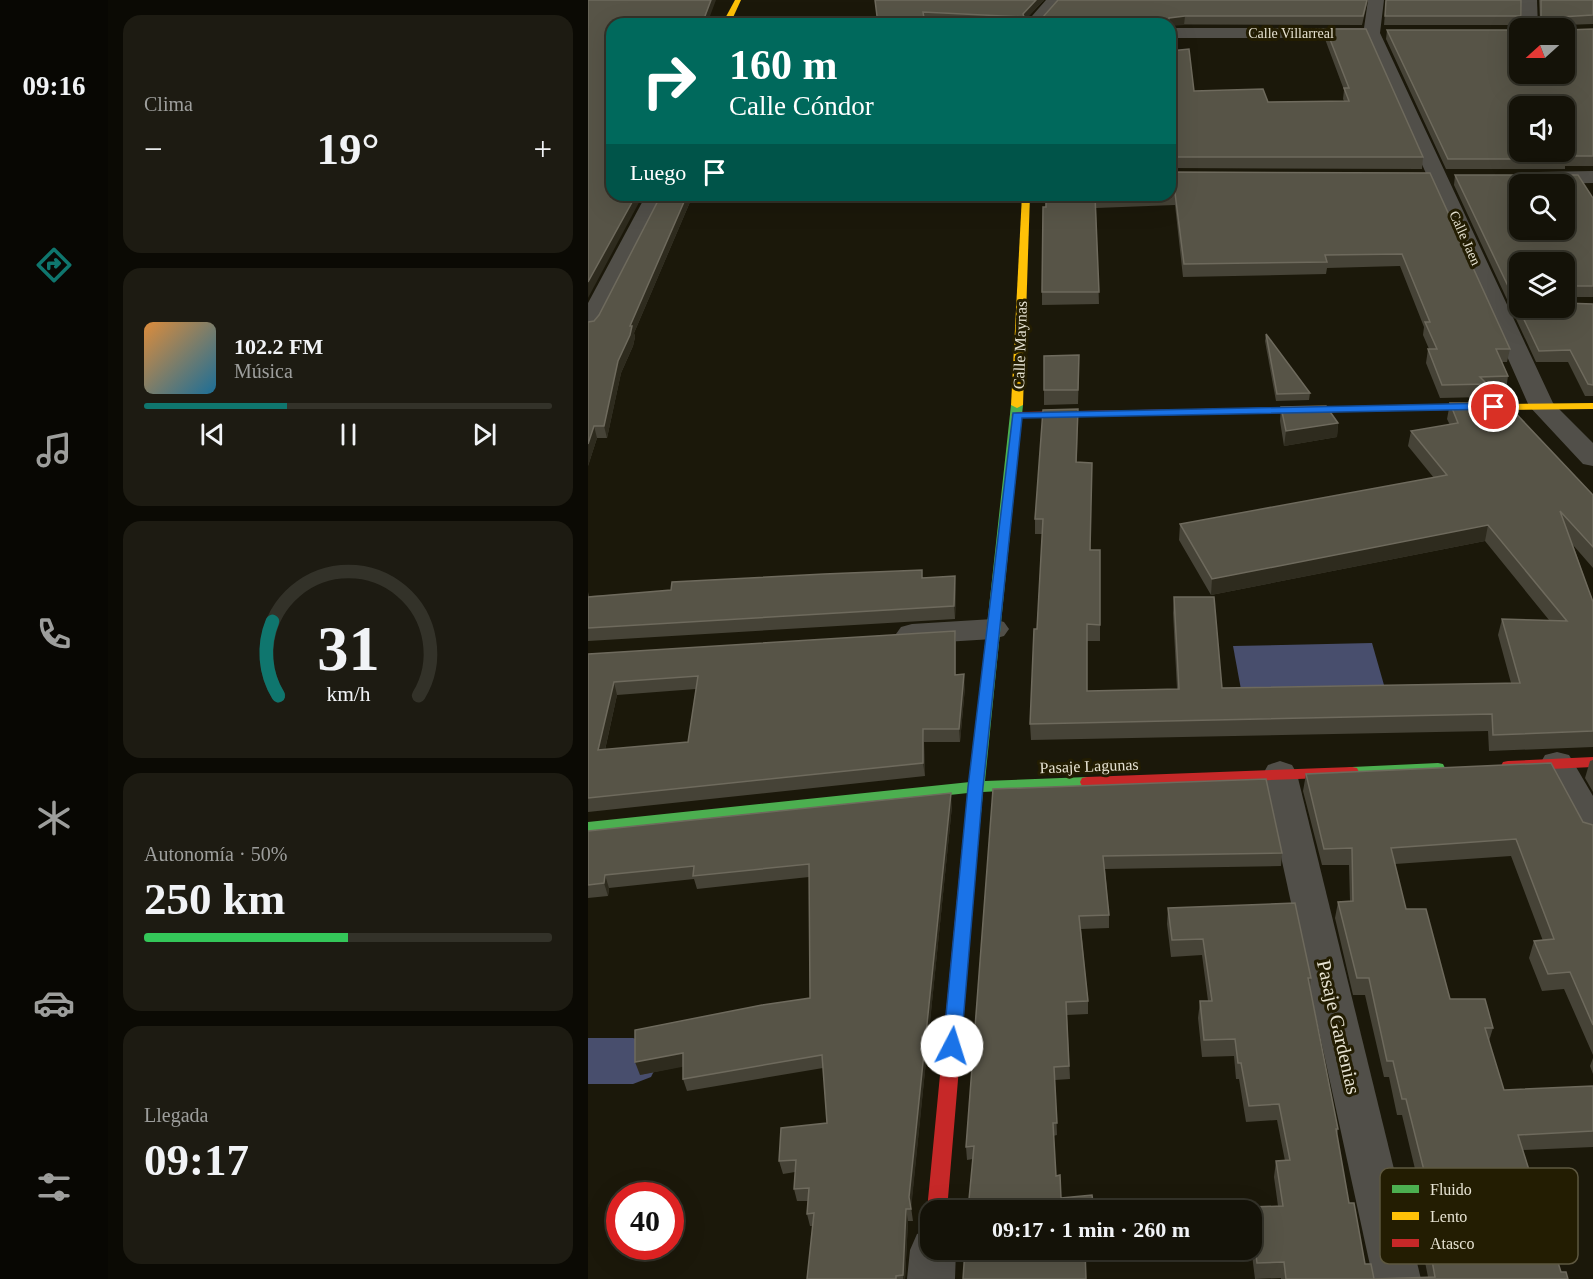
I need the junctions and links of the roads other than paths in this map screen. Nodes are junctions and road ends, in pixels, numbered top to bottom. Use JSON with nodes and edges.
{"nodes":[{"id":1,"x":738,"y":0,"type":"edge"},
{"id":2,"x":1055,"y":0,"type":"edge"},
{"id":3,"x":1376,"y":0,"type":"edge"},
{"id":4,"x":1529,"y":0,"type":"edge"},
{"id":5,"x":729,"y":18,"type":"edge"},
{"id":6,"x":1038,"y":18,"type":"edge"},
{"id":7,"x":1530,"y":18,"type":"edge"},
{"id":8,"x":1176,"y":33,"type":"edge"},
{"id":9,"x":1372,"y":33,"type":"junction"},
{"id":10,"x":1395,"y":33,"type":"edge"},
{"id":11,"x":1575,"y":177,"type":"edge"},
{"id":12,"x":1593,"y":177,"type":"edge"},
{"id":13,"x":1415,"y":178,"type":"edge"},
{"id":14,"x":1438,"y":178,"type":"junction"},
{"id":15,"x":1462,"y":178,"type":"edge"},
{"id":16,"x":653,"y":201,"type":"edge"},
{"id":17,"x":1026,"y":201,"type":"edge"},
{"id":18,"x":1496,"y":305,"type":"junction"},
{"id":19,"x":1509,"y":305,"type":"edge"},
{"id":20,"x":588,"y":325,"type":"edge"},
{"id":21,"x":1542,"y":406,"type":"junction"},
{"id":22,"x":1593,"y":406,"type":"edge"},
{"id":23,"x":1017,"y":415,"type":"junction"},
{"id":24,"x":1593,"y":458,"type":"edge"},
{"id":25,"x":993,"y":629,"type":"junction"},
{"id":26,"x":887,"y":636,"type":"edge"},
{"id":27,"x":1593,"y":762,"type":"edge"},
{"id":28,"x":1557,"y":764,"type":"junction"},
{"id":29,"x":1500,"y":766,"type":"edge"},
{"id":30,"x":1453,"y":768,"type":"edge"},
{"id":31,"x":1280,"y":774,"type":"junction"},
{"id":32,"x":975,"y":787,"type":"junction"},
{"id":33,"x":1593,"y":827,"type":"edge"},
{"id":34,"x":588,"y":828,"type":"edge"},
{"id":35,"x":938,"y":1200,"type":"edge"},
{"id":36,"x":1380,"y":1206,"type":"edge"},
{"id":37,"x":932,"y":1260,"type":"edge"},
{"id":38,"x":1394,"y":1264,"type":"edge"},
{"id":39,"x":931,"y":1279,"type":"edge"},
{"id":40,"x":1397,"y":1279,"type":"edge"}],
"edges":[{"from":1,"to":5,"type":"street"},
{"from":2,"to":6,"type":"street"},
{"from":3,"to":9,"type":"street"},
{"from":4,"to":7,"type":"street"},
{"from":8,"to":9,"type":"street","name":"Calle Villarreal"},
{"from":9,"to":10,"type":"street","name":"Calle Villarreal"},
{"from":9,"to":14,"type":"street","name":"Calle Jaen"},
{"from":11,"to":12,"type":"street"},
{"from":13,"to":14,"type":"street"},
{"from":14,"to":15,"type":"street"},
{"from":14,"to":18,"type":"street","name":"Calle Jaen"},
{"from":16,"to":20,"type":"street"},
{"from":17,"to":23,"type":"street","name":"Calle Maynas"},
{"from":18,"to":19,"type":"street"},
{"from":18,"to":21,"type":"street","name":"Calle Jaen"},
{"from":21,"to":22,"type":"street"},
{"from":21,"to":23,"type":"street"},
{"from":21,"to":24,"type":"street","name":"Calle Jaen"},
{"from":23,"to":25,"type":"street","name":"Calle Maynas"},
{"from":25,"to":26,"type":"street"},
{"from":25,"to":32,"type":"street","name":"Calle Maynas"},
{"from":27,"to":28,"type":"street"},
{"from":28,"to":29,"type":"street"},
{"from":28,"to":33,"type":"street"},
{"from":30,"to":31,"type":"street","name":"Pasaje Lagunas"},
{"from":31,"to":32,"type":"street","name":"Pasaje Lagunas"},
{"from":31,"to":36,"type":"street","name":"Pasaje Gardenias"},
{"from":32,"to":34,"type":"street","name":"Pasaje Lagunas"},
{"from":32,"to":35,"type":"street","name":"Calle Maynas"},
{"from":37,"to":39,"type":"street"},
{"from":38,"to":40,"type":"street","name":"Pasaje Gardenias"}]}
